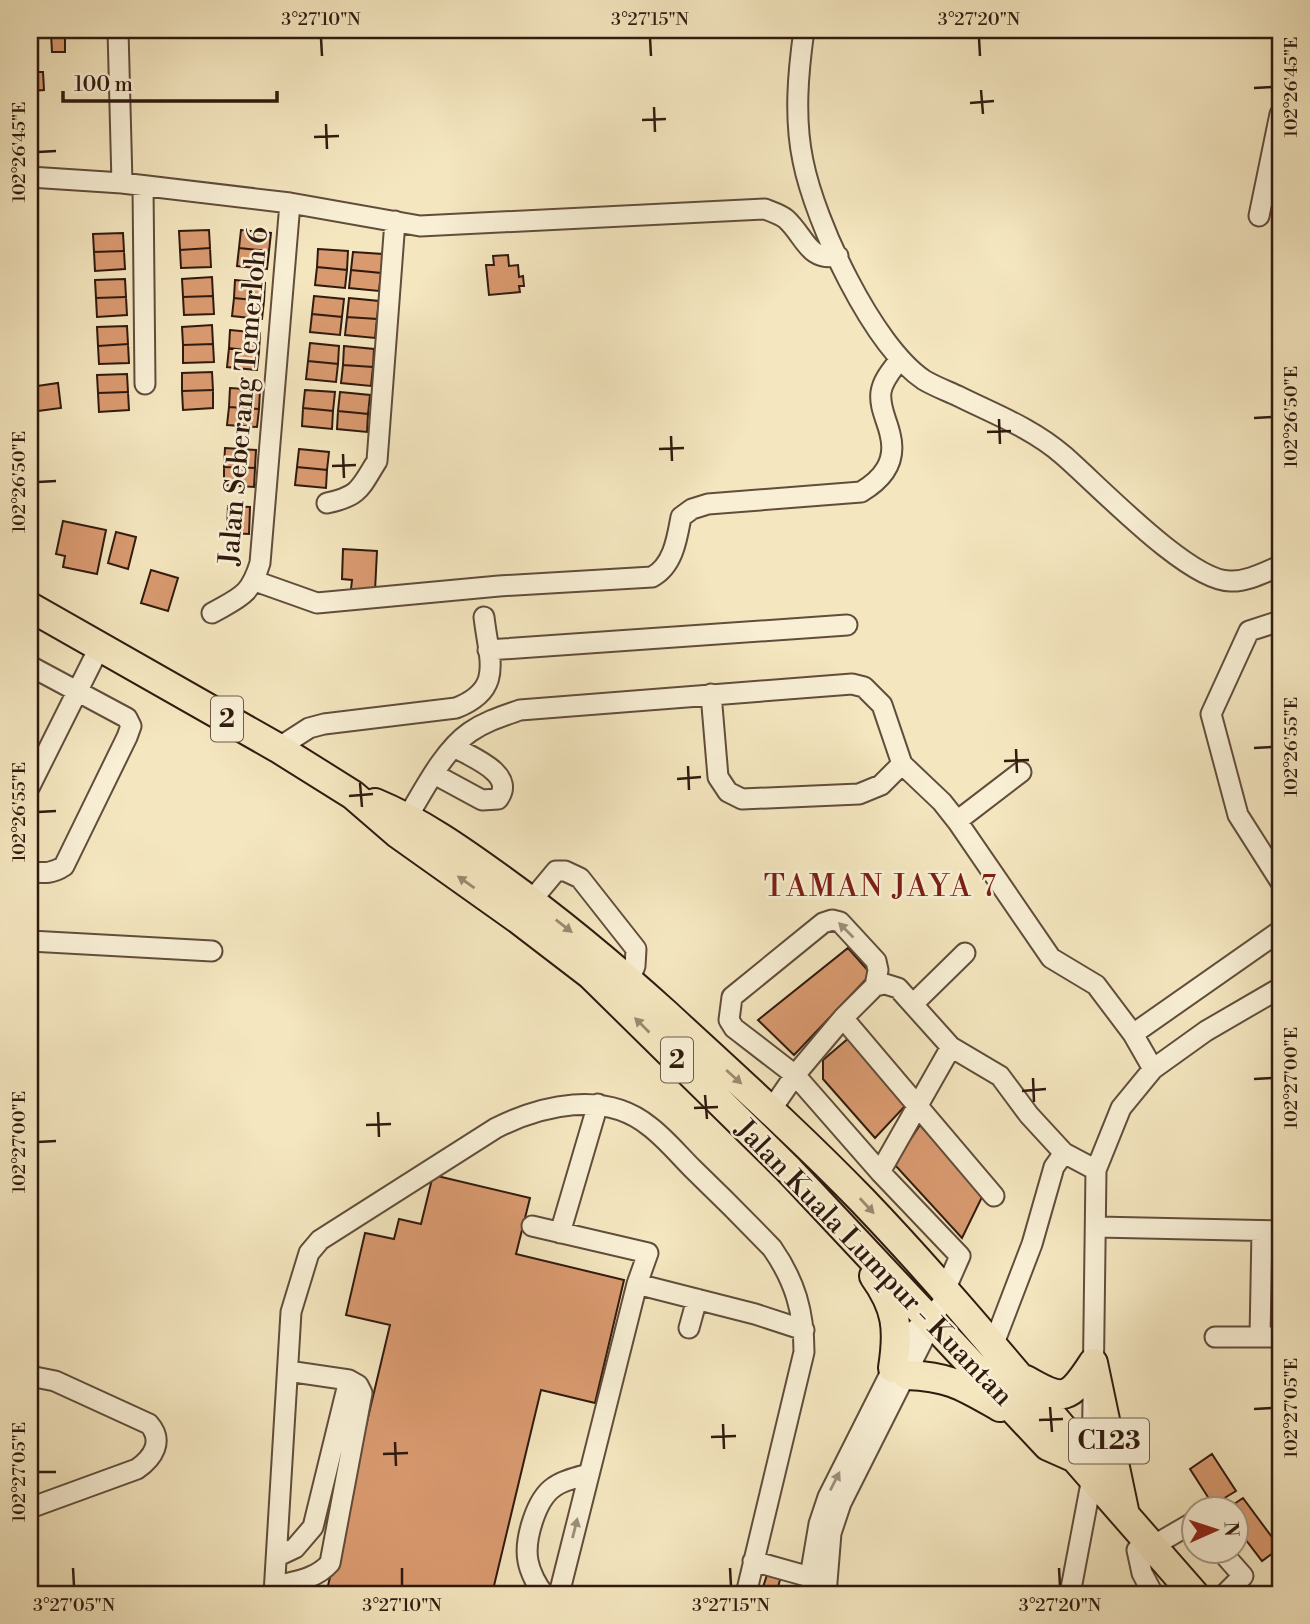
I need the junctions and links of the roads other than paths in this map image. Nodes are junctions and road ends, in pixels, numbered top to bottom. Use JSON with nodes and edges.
{"nodes":[{"id":1,"x":118,"y":30,"type":"edge"},
{"id":2,"x":804,"y":30,"type":"edge"},
{"id":3,"x":1280,"y":114,"type":"edge"},
{"id":4,"x":30,"y":177,"type":"edge"},
{"id":5,"x":122,"y":183,"type":"junction"},
{"id":6,"x":143,"y":186,"type":"junction"},
{"id":7,"x":290,"y":203,"type":"junction"},
{"id":8,"x":1259,"y":216,"type":"dead end"},
{"id":9,"x":395,"y":221,"type":"junction"},
{"id":10,"x":838,"y":256,"type":"junction"},
{"id":11,"x":900,"y":359,"type":"junction"},
{"id":12,"x":145,"y":384,"type":"dead end"},
{"id":13,"x":327,"y":503,"type":"dead end"},
{"id":14,"x":1280,"y":566,"type":"edge"},
{"id":15,"x":255,"y":581,"type":"junction"},
{"id":16,"x":30,"y":607,"type":"edge"},
{"id":17,"x":212,"y":613,"type":"dead end"},
{"id":18,"x":484,"y":617,"type":"dead end"},
{"id":19,"x":1280,"y":621,"type":"edge"},
{"id":20,"x":847,"y":625,"type":"dead end"},
{"id":21,"x":100,"y":646,"type":"junction"},
{"id":22,"x":488,"y":650,"type":"junction"},
{"id":23,"x":30,"y":666,"type":"edge"},
{"id":24,"x":77,"y":692,"type":"junction"},
{"id":25,"x":711,"y":694,"type":"junction"},
{"id":26,"x":454,"y":747,"type":"junction"},
{"id":27,"x":278,"y":748,"type":"junction"},
{"id":28,"x":902,"y":764,"type":"junction"},
{"id":29,"x":1020,"y":772,"type":"dead end"},
{"id":30,"x":434,"y":774,"type":"junction"},
{"id":31,"x":30,"y":786,"type":"edge"},
{"id":32,"x":957,"y":821,"type":"junction"},
{"id":33,"x":402,"y":825,"type":"junction"},
{"id":34,"x":30,"y":872,"type":"edge"},
{"id":35,"x":1280,"y":881,"type":"edge"},
{"id":36,"x":531,"y":901,"type":"junction"},
{"id":37,"x":1280,"y":931,"type":"edge"},
{"id":38,"x":30,"y":941,"type":"edge"},
{"id":39,"x":212,"y":951,"type":"dead end"},
{"id":40,"x":965,"y":953,"type":"dead end"},
{"id":41,"x":629,"y":981,"type":"junction"},
{"id":42,"x":875,"y":986,"type":"junction"},
{"id":43,"x":1280,"y":988,"type":"edge"},
{"id":44,"x":912,"y":1004,"type":"junction"},
{"id":45,"x":843,"y":1018,"type":"junction"},
{"id":46,"x":1133,"y":1034,"type":"junction"},
{"id":47,"x":951,"y":1047,"type":"junction"},
{"id":48,"x":1153,"y":1069,"type":"junction"},
{"id":49,"x":795,"y":1075,"type":"junction"},
{"id":50,"x":598,"y":1104,"type":"junction"},
{"id":51,"x":917,"y":1107,"type":"junction"},
{"id":52,"x":771,"y":1110,"type":"junction"},
{"id":53,"x":1064,"y":1153,"type":"junction"},
{"id":54,"x":1096,"y":1170,"type":"junction"},
{"id":55,"x":880,"y":1172,"type":"junction"},
{"id":56,"x":994,"y":1196,"type":"dead end"},
{"id":57,"x":831,"y":1215,"type":"junction"},
{"id":58,"x":532,"y":1226,"type":"dead end"},
{"id":59,"x":1097,"y":1227,"type":"junction"},
{"id":60,"x":1271,"y":1231,"type":"edge"},
{"id":61,"x":560,"y":1233,"type":"junction"},
{"id":62,"x":637,"y":1284,"type":"junction"},
{"id":63,"x":947,"y":1293,"type":"junction"},
{"id":64,"x":697,"y":1299,"type":"junction"},
{"id":65,"x":799,"y":1300,"type":"junction"},
{"id":66,"x":755,"y":1314,"type":"junction"},
{"id":67,"x":930,"y":1319,"type":"junction"},
{"id":68,"x":689,"y":1328,"type":"dead end"},
{"id":69,"x":804,"y":1330,"type":"junction"},
{"id":70,"x":1215,"y":1337,"type":"dead end"},
{"id":71,"x":1259,"y":1337,"type":"junction"},
{"id":72,"x":1280,"y":1337,"type":"edge"},
{"id":73,"x":993,"y":1346,"type":"junction"},
{"id":74,"x":1093,"y":1363,"type":"junction"},
{"id":75,"x":288,"y":1371,"type":"junction"},
{"id":76,"x":900,"y":1372,"type":"junction"},
{"id":77,"x":1017,"y":1375,"type":"junction"},
{"id":78,"x":30,"y":1376,"type":"edge"},
{"id":79,"x":349,"y":1380,"type":"junction"},
{"id":80,"x":1029,"y":1425,"type":"junction"},
{"id":81,"x":1083,"y":1468,"type":"junction"},
{"id":82,"x":589,"y":1474,"type":"junction"},
{"id":83,"x":30,"y":1508,"type":"edge"},
{"id":84,"x":1126,"y":1518,"type":"junction"},
{"id":85,"x":1180,"y":1529,"type":"edge"},
{"id":86,"x":1149,"y":1544,"type":"junction"},
{"id":87,"x":278,"y":1556,"type":"junction"},
{"id":88,"x":753,"y":1561,"type":"junction"},
{"id":89,"x":1232,"y":1564,"type":"edge"},
{"id":90,"x":819,"y":1590,"type":"edge"},
{"id":91,"x":276,"y":1591,"type":"edge"},
{"id":92,"x":544,"y":1594,"type":"edge"},
{"id":93,"x":559,"y":1594,"type":"edge"},
{"id":94,"x":748,"y":1594,"type":"edge"},
{"id":95,"x":1070,"y":1594,"type":"edge"},
{"id":96,"x":1153,"y":1594,"type":"edge"},
{"id":97,"x":1194,"y":1594,"type":"edge"},
{"id":98,"x":1226,"y":1594,"type":"edge"}],
"edges":[{"from":1,"to":5,"type":"street"},
{"from":2,"to":10,"type":"street"},
{"from":3,"to":8,"type":"street"},
{"from":4,"to":5,"type":"street"},
{"from":5,"to":6,"type":"street"},
{"from":6,"to":7,"type":"street"},
{"from":6,"to":12,"type":"street"},
{"from":7,"to":9,"type":"street"},
{"from":7,"to":15,"type":"street","name":"Jalan Seberang Temerloh 6"},
{"from":9,"to":10,"type":"street"},
{"from":9,"to":13,"type":"street"},
{"from":10,"to":11,"type":"street"},
{"from":11,"to":14,"type":"street"},
{"from":11,"to":15,"type":"street"},
{"from":15,"to":17,"type":"street","name":"Jalan Seberang Temerloh 6"},
{"from":16,"to":21,"type":"highway","name":"Jalan Kuala Lumpur - Kuantan","number":"2"},
{"from":18,"to":22,"type":"street"},
{"from":19,"to":35,"type":"street"},
{"from":20,"to":22,"type":"street"},
{"from":21,"to":24,"type":"street"},
{"from":21,"to":27,"type":"highway","name":"Jalan Kuala Lumpur - Kuantan","number":"2"},
{"from":22,"to":27,"type":"street"},
{"from":23,"to":24,"type":"street"},
{"from":24,"to":31,"type":"street"},
{"from":24,"to":34,"type":"street"},
{"from":25,"to":26,"type":"street"},
{"from":25,"to":28,"type":"street"},
{"from":25,"to":28,"type":"street"},
{"from":26,"to":30,"type":"street"},
{"from":26,"to":30,"type":"street"},
{"from":27,"to":33,"type":"highway","name":"Jalan Kuala Lumpur - Kuantan","number":"2"},
{"from":28,"to":32,"type":"street"},
{"from":29,"to":32,"type":"street"},
{"from":30,"to":33,"type":"street"},
{"from":32,"to":46,"type":"street"},
{"from":33,"to":36,"type":"highway","name":"Jalan Kuala Lumpur - Kuantan","number":"2"},
{"from":57,"to":33,"type":"highway","name":"Jalan Kuala Lumpur - Kuantan","number":"2","one_way":true},
{"from":36,"to":41,"type":"highway","name":"Jalan Kuala Lumpur - Kuantan","number":"2","one_way":true},
{"from":36,"to":41,"type":"street"},
{"from":37,"to":46,"type":"street"},
{"from":38,"to":39,"type":"street"},
{"from":40,"to":44,"type":"street"},
{"from":41,"to":52,"type":"highway","name":"Jalan Kuala Lumpur - Kuantan","number":"2","one_way":true},
{"from":42,"to":44,"type":"street"},
{"from":42,"to":45,"type":"street"},
{"from":42,"to":49,"type":"street","one_way":true},
{"from":43,"to":48,"type":"street","number":"C123"},
{"from":44,"to":47,"type":"street"},
{"from":45,"to":49,"type":"street"},
{"from":45,"to":51,"type":"street"},
{"from":46,"to":48,"type":"street"},
{"from":47,"to":51,"type":"street"},
{"from":47,"to":53,"type":"street"},
{"from":48,"to":54,"type":"street","number":"C123"},
{"from":49,"to":52,"type":"street"},
{"from":49,"to":55,"type":"street"},
{"from":50,"to":61,"type":"street"},
{"from":50,"to":65,"type":"street"},
{"from":50,"to":75,"type":"street"},
{"from":51,"to":55,"type":"street"},
{"from":51,"to":56,"type":"street"},
{"from":52,"to":63,"type":"highway","name":"Jalan Kuala Lumpur - Kuantan","number":"2","one_way":true},
{"from":53,"to":54,"type":"street"},
{"from":53,"to":73,"type":"street"},
{"from":54,"to":59,"type":"street","number":"C123"},
{"from":55,"to":63,"type":"street"},
{"from":57,"to":67,"type":"highway","name":"Jalan Kuala Lumpur - Kuantan","number":"2"},
{"from":57,"to":76,"type":"highway"},
{"from":58,"to":61,"type":"street"},
{"from":59,"to":60,"type":"street"},
{"from":59,"to":74,"type":"street","number":"C123"},
{"from":60,"to":71,"type":"street"},
{"from":61,"to":62,"type":"street"},
{"from":62,"to":64,"type":"street"},
{"from":62,"to":82,"type":"street"},
{"from":63,"to":67,"type":"street"},
{"from":63,"to":73,"type":"highway","name":"Jalan Kuala Lumpur - Kuantan","number":"2"},
{"from":64,"to":66,"type":"street"},
{"from":64,"to":68,"type":"street"},
{"from":65,"to":66,"type":"street"},
{"from":65,"to":69,"type":"street"},
{"from":66,"to":69,"type":"street"},
{"from":67,"to":76,"type":"street"},
{"from":67,"to":80,"type":"highway","name":"Jalan Kuala Lumpur - Kuantan","number":"2"},
{"from":69,"to":88,"type":"street"},
{"from":70,"to":71,"type":"street"},
{"from":71,"to":72,"type":"street"},
{"from":73,"to":77,"type":"highway","name":"Jalan Kuala Lumpur - Kuantan","number":"2"},
{"from":74,"to":77,"type":"highway","number":"C123"},
{"from":74,"to":81,"type":"street"},
{"from":74,"to":84,"type":"highway","number":"C123"},
{"from":75,"to":79,"type":"street"},
{"from":75,"to":87,"type":"street"},
{"from":76,"to":80,"type":"highway"},
{"from":76,"to":90,"type":"street"},
{"from":77,"to":81,"type":"highway","name":"Jalan Kuala Lumpur - Kuantan","number":"2"},
{"from":78,"to":83,"type":"street"},
{"from":79,"to":87,"type":"street"},
{"from":79,"to":91,"type":"street"},
{"from":80,"to":81,"type":"highway","name":"Jalan Kuala Lumpur - Kuantan","number":"2"},
{"from":81,"to":84,"type":"highway","name":"Jalan Kuala Lumpur - Kuantan","number":"2"},
{"from":81,"to":95,"type":"street"},
{"from":82,"to":92,"type":"street"},
{"from":93,"to":82,"type":"street","one_way":true},
{"from":84,"to":86,"type":"highway","name":"Jalan Kuala Lumpur - Kuantan","number":"2"},
{"from":85,"to":86,"type":"street"},
{"from":86,"to":96,"type":"street"},
{"from":86,"to":97,"type":"highway","name":"Jalan Kuala Lumpur - Kuantan","number":"2"},
{"from":87,"to":91,"type":"street"},
{"from":88,"to":90,"type":"street"},
{"from":88,"to":94,"type":"street"},
{"from":89,"to":98,"type":"street"}]}
